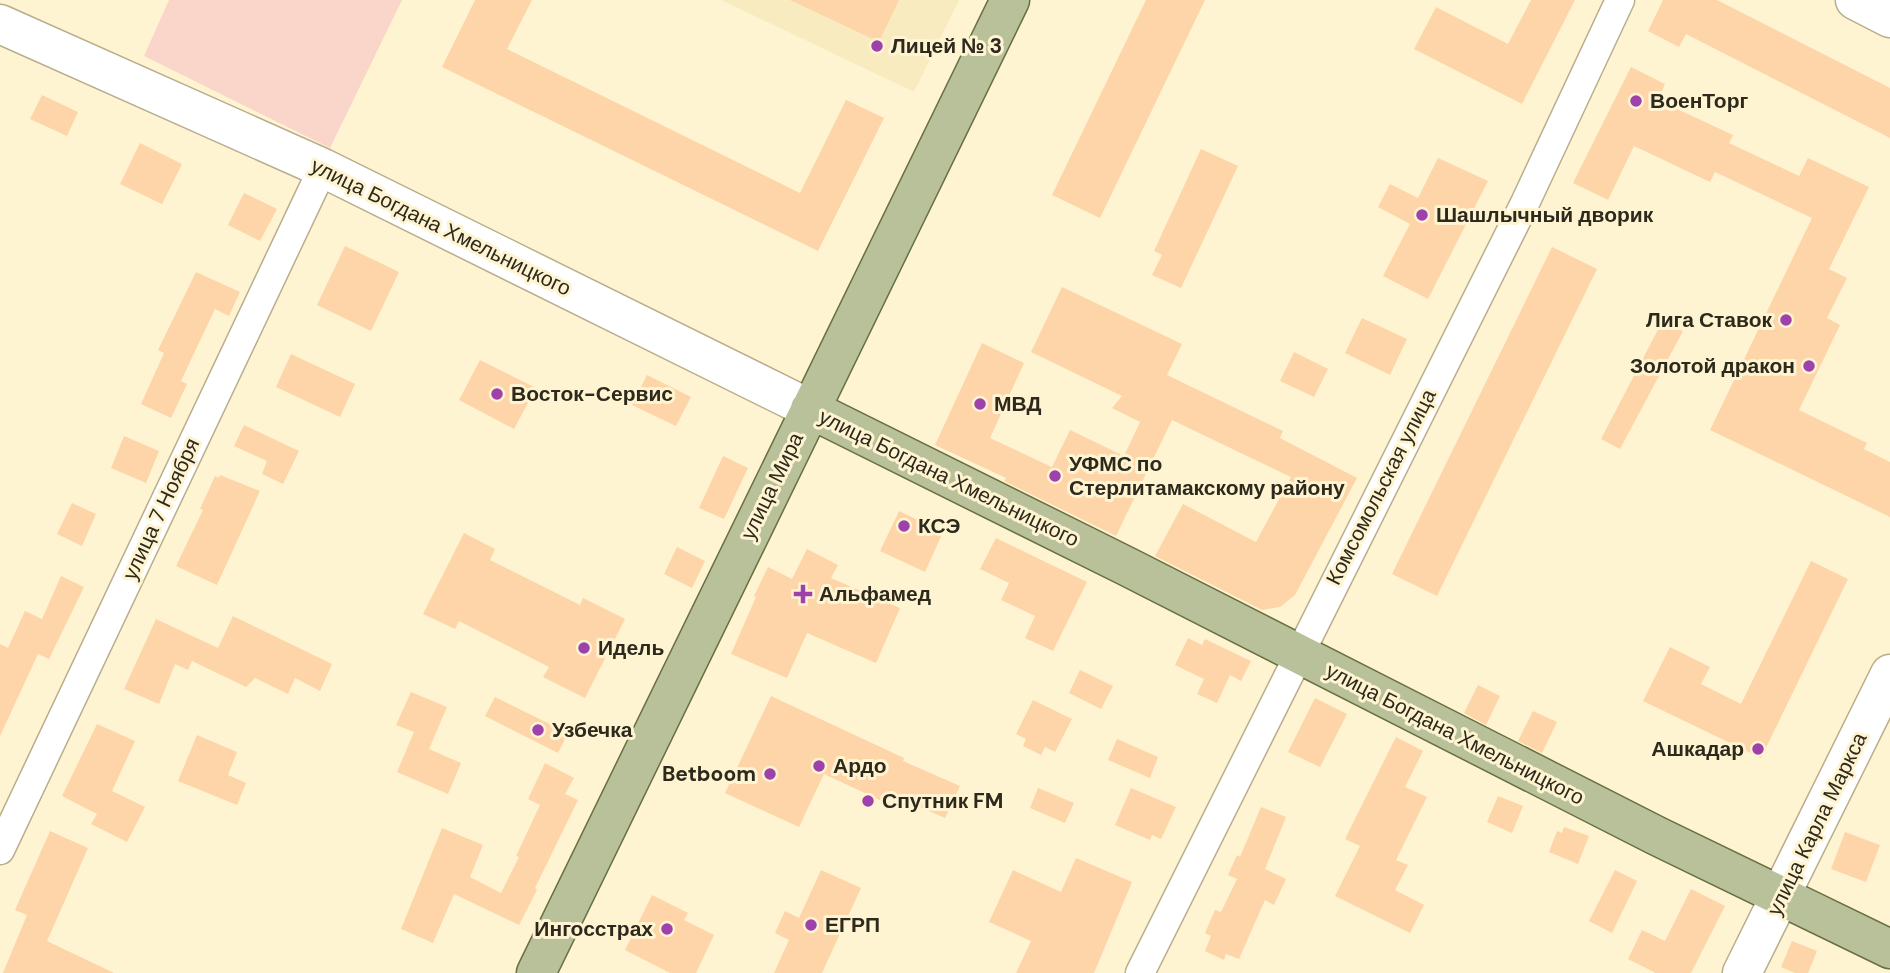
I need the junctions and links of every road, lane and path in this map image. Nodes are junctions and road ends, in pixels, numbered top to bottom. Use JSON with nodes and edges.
{"nodes":[{"id":1,"x":1010,"y":0,"type":"edge"},
{"id":2,"x":1620,"y":0,"type":"edge"},
{"id":3,"x":1855,"y":0,"type":"edge"},
{"id":4,"x":1890,"y":18,"type":"edge"},
{"id":5,"x":0,"y":24,"type":"edge"},
{"id":6,"x":323,"y":168,"type":"junction"},
{"id":7,"x":810,"y":410,"type":"junction"},
{"id":8,"x":1297,"y":654,"type":"junction"},
{"id":9,"x":1890,"y":674,"type":"edge"},
{"id":10,"x":0,"y":850,"type":"edge"},
{"id":11,"x":1782,"y":897,"type":"junction"},
{"id":12,"x":1890,"y":949,"type":"edge"},
{"id":13,"x":536,"y":973,"type":"edge"},
{"id":14,"x":1140,"y":973,"type":"edge"},
{"id":15,"x":1742,"y":973,"type":"edge"}],
"edges":[{"from":1,"to":7,"type":"main road","name":"улица Мира"},
{"from":2,"to":8,"type":"street","name":"Комсомольская улица"},
{"from":3,"to":4,"type":"street"},
{"from":5,"to":6,"type":"street","name":"улица Богдана Хмельницкого"},
{"from":6,"to":7,"type":"street","name":"улица Богдана Хмельницкого"},
{"from":6,"to":10,"type":"street","name":"улица 7 Ноября"},
{"from":7,"to":8,"type":"main road","name":"улица Богдана Хмельницкого"},
{"from":7,"to":13,"type":"main road","name":"улица Мира"},
{"from":8,"to":11,"type":"main road","name":"улица Богдана Хмельницкого"},
{"from":8,"to":14,"type":"street","name":"Комсомольская улица"},
{"from":9,"to":11,"type":"street","name":"улица Карла Маркса"},
{"from":11,"to":12,"type":"main road","name":"улица Богдана Хмельницкого"},
{"from":11,"to":15,"type":"street","name":"улица Карла Маркса"}]}
